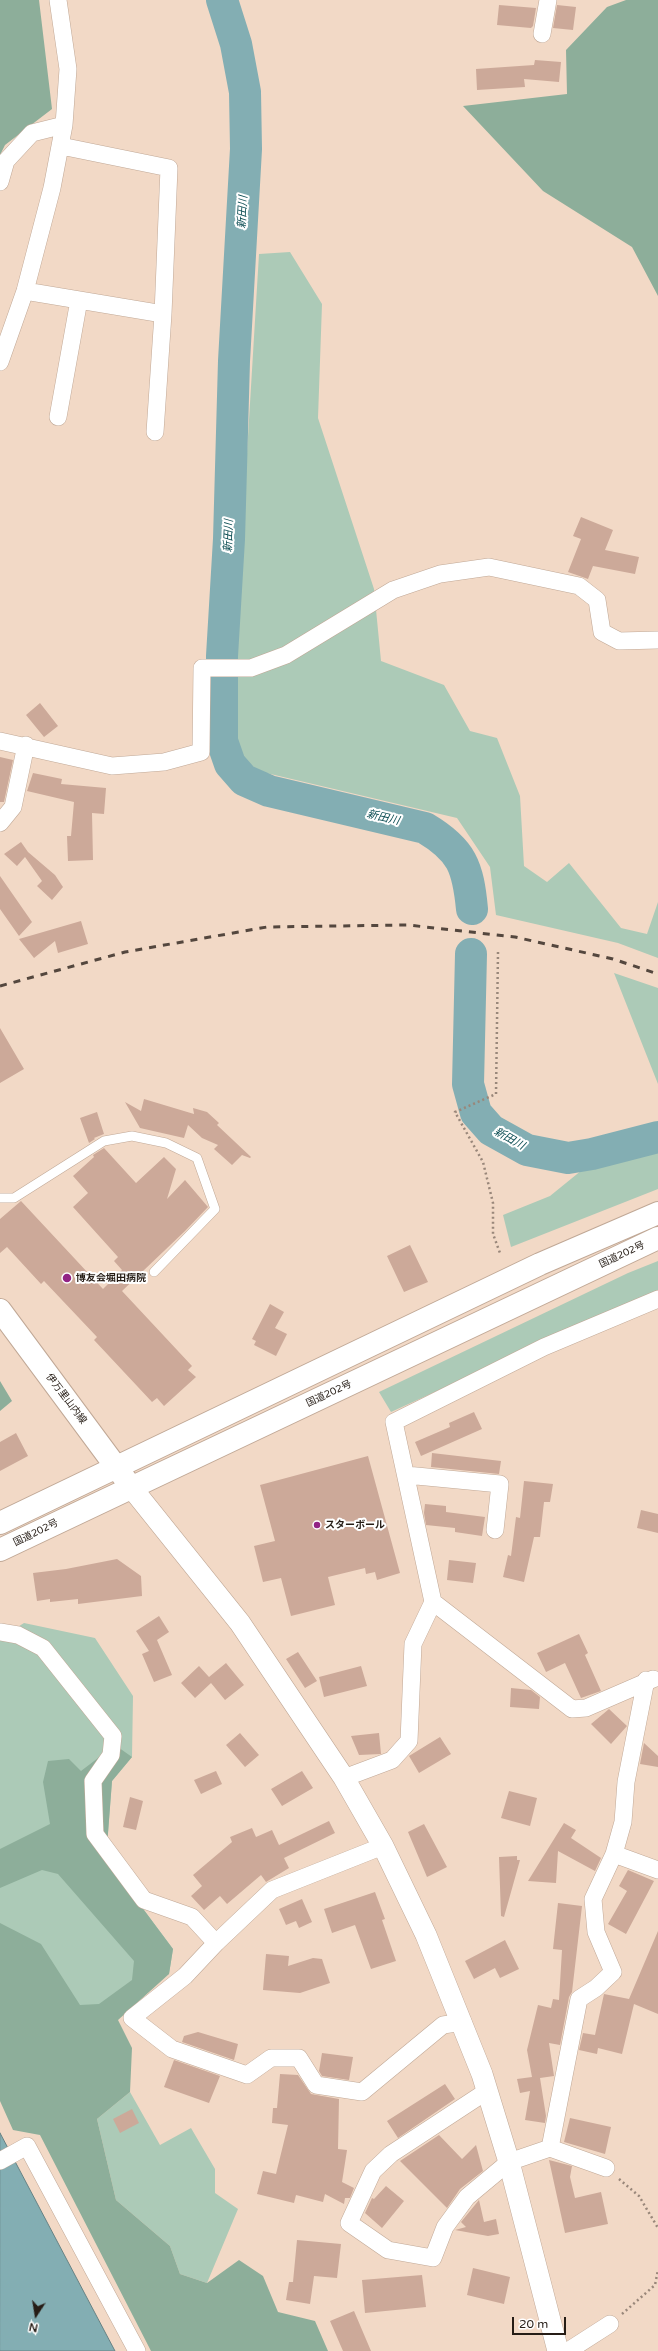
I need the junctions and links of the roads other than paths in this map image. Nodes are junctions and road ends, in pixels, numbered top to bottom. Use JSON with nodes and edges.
{"nodes":[{"id":1,"x":58,"y":0,"type":"edge"},
{"id":2,"x":548,"y":0,"type":"edge"},
{"id":3,"x":542,"y":34,"type":"dead end"},
{"id":4,"x":64,"y":125,"type":"junction"},
{"id":5,"x":61,"y":146,"type":"junction"},
{"id":6,"x":0,"y":182,"type":"edge"},
{"id":7,"x":25,"y":291,"type":"junction"},
{"id":8,"x":79,"y":300,"type":"junction"},
{"id":9,"x":163,"y":314,"type":"junction"},
{"id":10,"x":0,"y":362,"type":"edge"},
{"id":11,"x":58,"y":417,"type":"dead end"},
{"id":12,"x":155,"y":432,"type":"dead end"},
{"id":13,"x":658,"y":640,"type":"edge"},
{"id":14,"x":0,"y":741,"type":"edge"},
{"id":15,"x":26,"y":745,"type":"junction"},
{"id":16,"x":0,"y":823,"type":"edge"},
{"id":17,"x":0,"y":1198,"type":"edge"},
{"id":18,"x":658,"y":1213,"type":"edge"},
{"id":19,"x":658,"y":1238,"type":"edge"},
{"id":20,"x":154,"y":1272,"type":"dead end"},
{"id":21,"x":658,"y":1300,"type":"edge"},
{"id":22,"x":0,"y":1310,"type":"edge"},
{"id":23,"x":117,"y":1467,"type":"junction"},
{"id":24,"x":406,"y":1475,"type":"junction"},
{"id":25,"x":132,"y":1487,"type":"junction"},
{"id":26,"x":0,"y":1523,"type":"edge"},
{"id":27,"x":495,"y":1530,"type":"dead end"},
{"id":28,"x":0,"y":1550,"type":"edge"},
{"id":29,"x":433,"y":1602,"type":"junction"},
{"id":30,"x":0,"y":1632,"type":"edge"},
{"id":31,"x":652,"y":1679,"type":"edge"},
{"id":32,"x":344,"y":1778,"type":"junction"},
{"id":33,"x":383,"y":1846,"type":"junction"},
{"id":34,"x":614,"y":1854,"type":"junction"},
{"id":35,"x":658,"y":1870,"type":"edge"},
{"id":36,"x":216,"y":1943,"type":"junction"},
{"id":37,"x":462,"y":2022,"type":"junction"},
{"id":38,"x":487,"y":2091,"type":"junction"},
{"id":39,"x":550,"y":2148,"type":"junction"},
{"id":40,"x":0,"y":2161,"type":"edge"},
{"id":41,"x":509,"y":2162,"type":"junction"},
{"id":42,"x":606,"y":2168,"type":"road end"},
{"id":43,"x":610,"y":2324,"type":"road end"},
{"id":44,"x":137,"y":2351,"type":"edge"},
{"id":45,"x":558,"y":2351,"type":"edge"},
{"id":46,"x":568,"y":2351,"type":"edge"}],
"edges":[{"from":1,"to":4,"type":"street"},
{"from":2,"to":3,"type":"street"},
{"from":4,"to":5,"type":"street"},
{"from":4,"to":6,"type":"street"},
{"from":5,"to":7,"type":"street"},
{"from":5,"to":9,"type":"street"},
{"from":7,"to":8,"type":"street"},
{"from":7,"to":10,"type":"street"},
{"from":8,"to":9,"type":"street"},
{"from":8,"to":11,"type":"street"},
{"from":9,"to":12,"type":"street"},
{"from":13,"to":15,"type":"street"},
{"from":14,"to":15,"type":"street"},
{"from":15,"to":16,"type":"street"},
{"from":17,"to":20,"type":"lane"},
{"from":18,"to":23,"type":"main road"},
{"from":19,"to":25,"type":"main road","name":"国道202号"},
{"from":21,"to":24,"type":"street"},
{"from":22,"to":23,"type":"main road","name":"伊万里山内線"},
{"from":23,"to":25,"type":"main road","name":"伊万里山内線"},
{"from":23,"to":26,"type":"main road"},
{"from":24,"to":27,"type":"street"},
{"from":24,"to":29,"type":"street"},
{"from":25,"to":28,"type":"main road","name":"国道202号"},
{"from":25,"to":32,"type":"street"},
{"from":29,"to":31,"type":"street"},
{"from":29,"to":32,"type":"street"},
{"from":30,"to":36,"type":"street"},
{"from":31,"to":34,"type":"street"},
{"from":32,"to":33,"type":"street"},
{"from":33,"to":36,"type":"street"},
{"from":33,"to":37,"type":"street"},
{"from":34,"to":35,"type":"street"},
{"from":34,"to":39,"type":"street"},
{"from":36,"to":37,"type":"street"},
{"from":37,"to":38,"type":"street"},
{"from":38,"to":41,"type":"street"},
{"from":38,"to":41,"type":"street"},
{"from":39,"to":41,"type":"street"},
{"from":39,"to":42,"type":"street"},
{"from":40,"to":44,"type":"street"},
{"from":41,"to":45,"type":"street"},
{"from":43,"to":46,"type":"street"}]}
